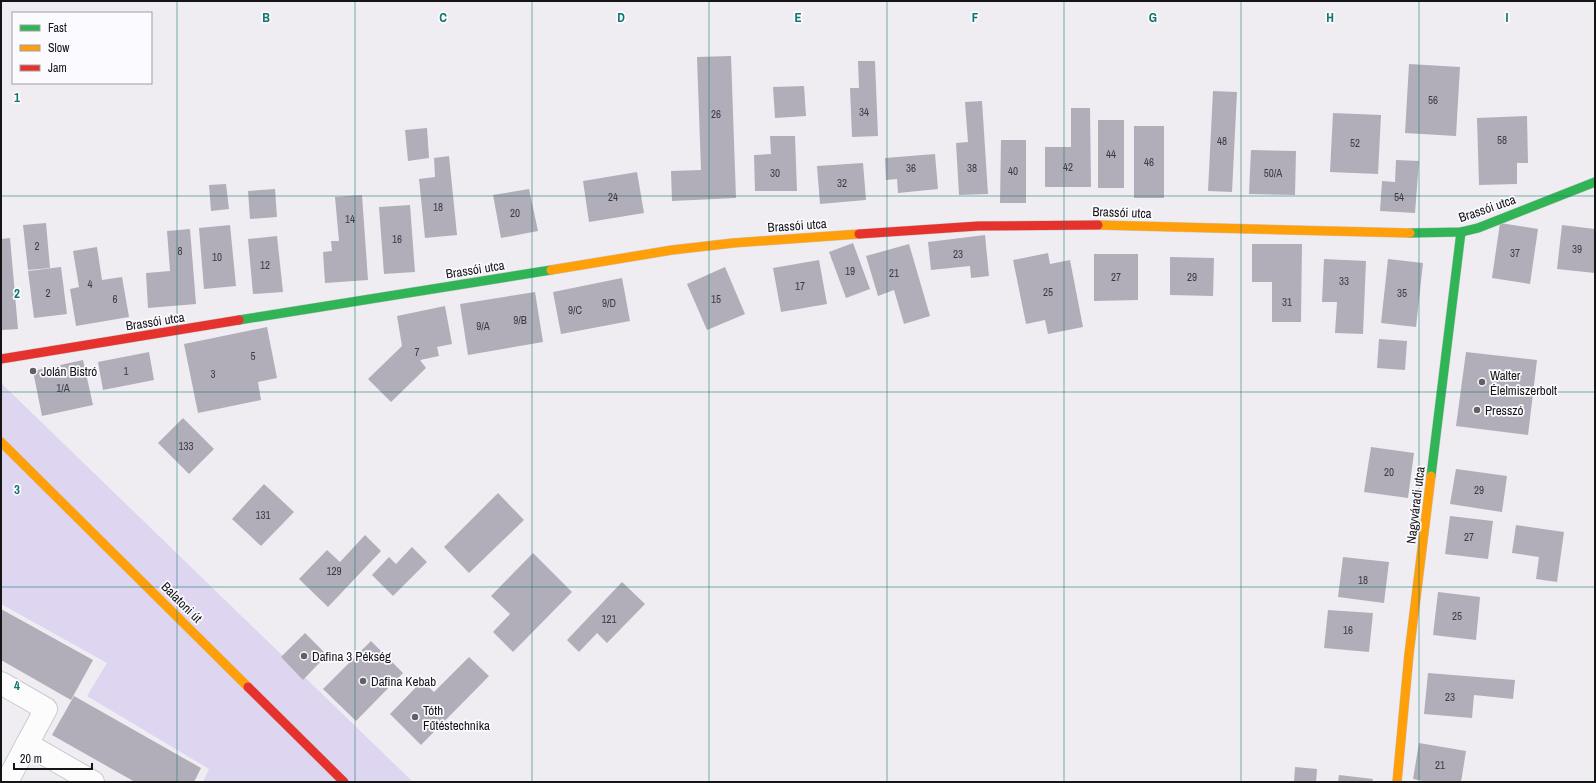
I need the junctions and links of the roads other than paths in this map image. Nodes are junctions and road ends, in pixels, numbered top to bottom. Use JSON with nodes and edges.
{"nodes":[{"id":1,"x":1595,"y":182,"type":"edge"},
{"id":2,"x":1461,"y":232,"type":"junction"},
{"id":3,"x":1,"y":359,"type":"edge"},
{"id":4,"x":1,"y":442,"type":"edge"},
{"id":5,"x":1,"y":682,"type":"edge"},
{"id":6,"x":27,"y":744,"type":"junction"},
{"id":7,"x":8,"y":777,"type":"edge"},
{"id":8,"x":93,"y":782,"type":"edge"},
{"id":9,"x":344,"y":782,"type":"edge"},
{"id":10,"x":1397,"y":782,"type":"edge"}],
"edges":[{"from":1,"to":2,"type":"street","name":"Brassói utca"},
{"from":2,"to":3,"type":"street","name":"Brassói utca"},
{"from":2,"to":10,"type":"street","name":"Nagyváradi utca"},
{"from":4,"to":9,"type":"street","name":"Balatoni út"},
{"from":5,"to":6,"type":"street"},
{"from":6,"to":7,"type":"street"},
{"from":6,"to":8,"type":"street"}]}
